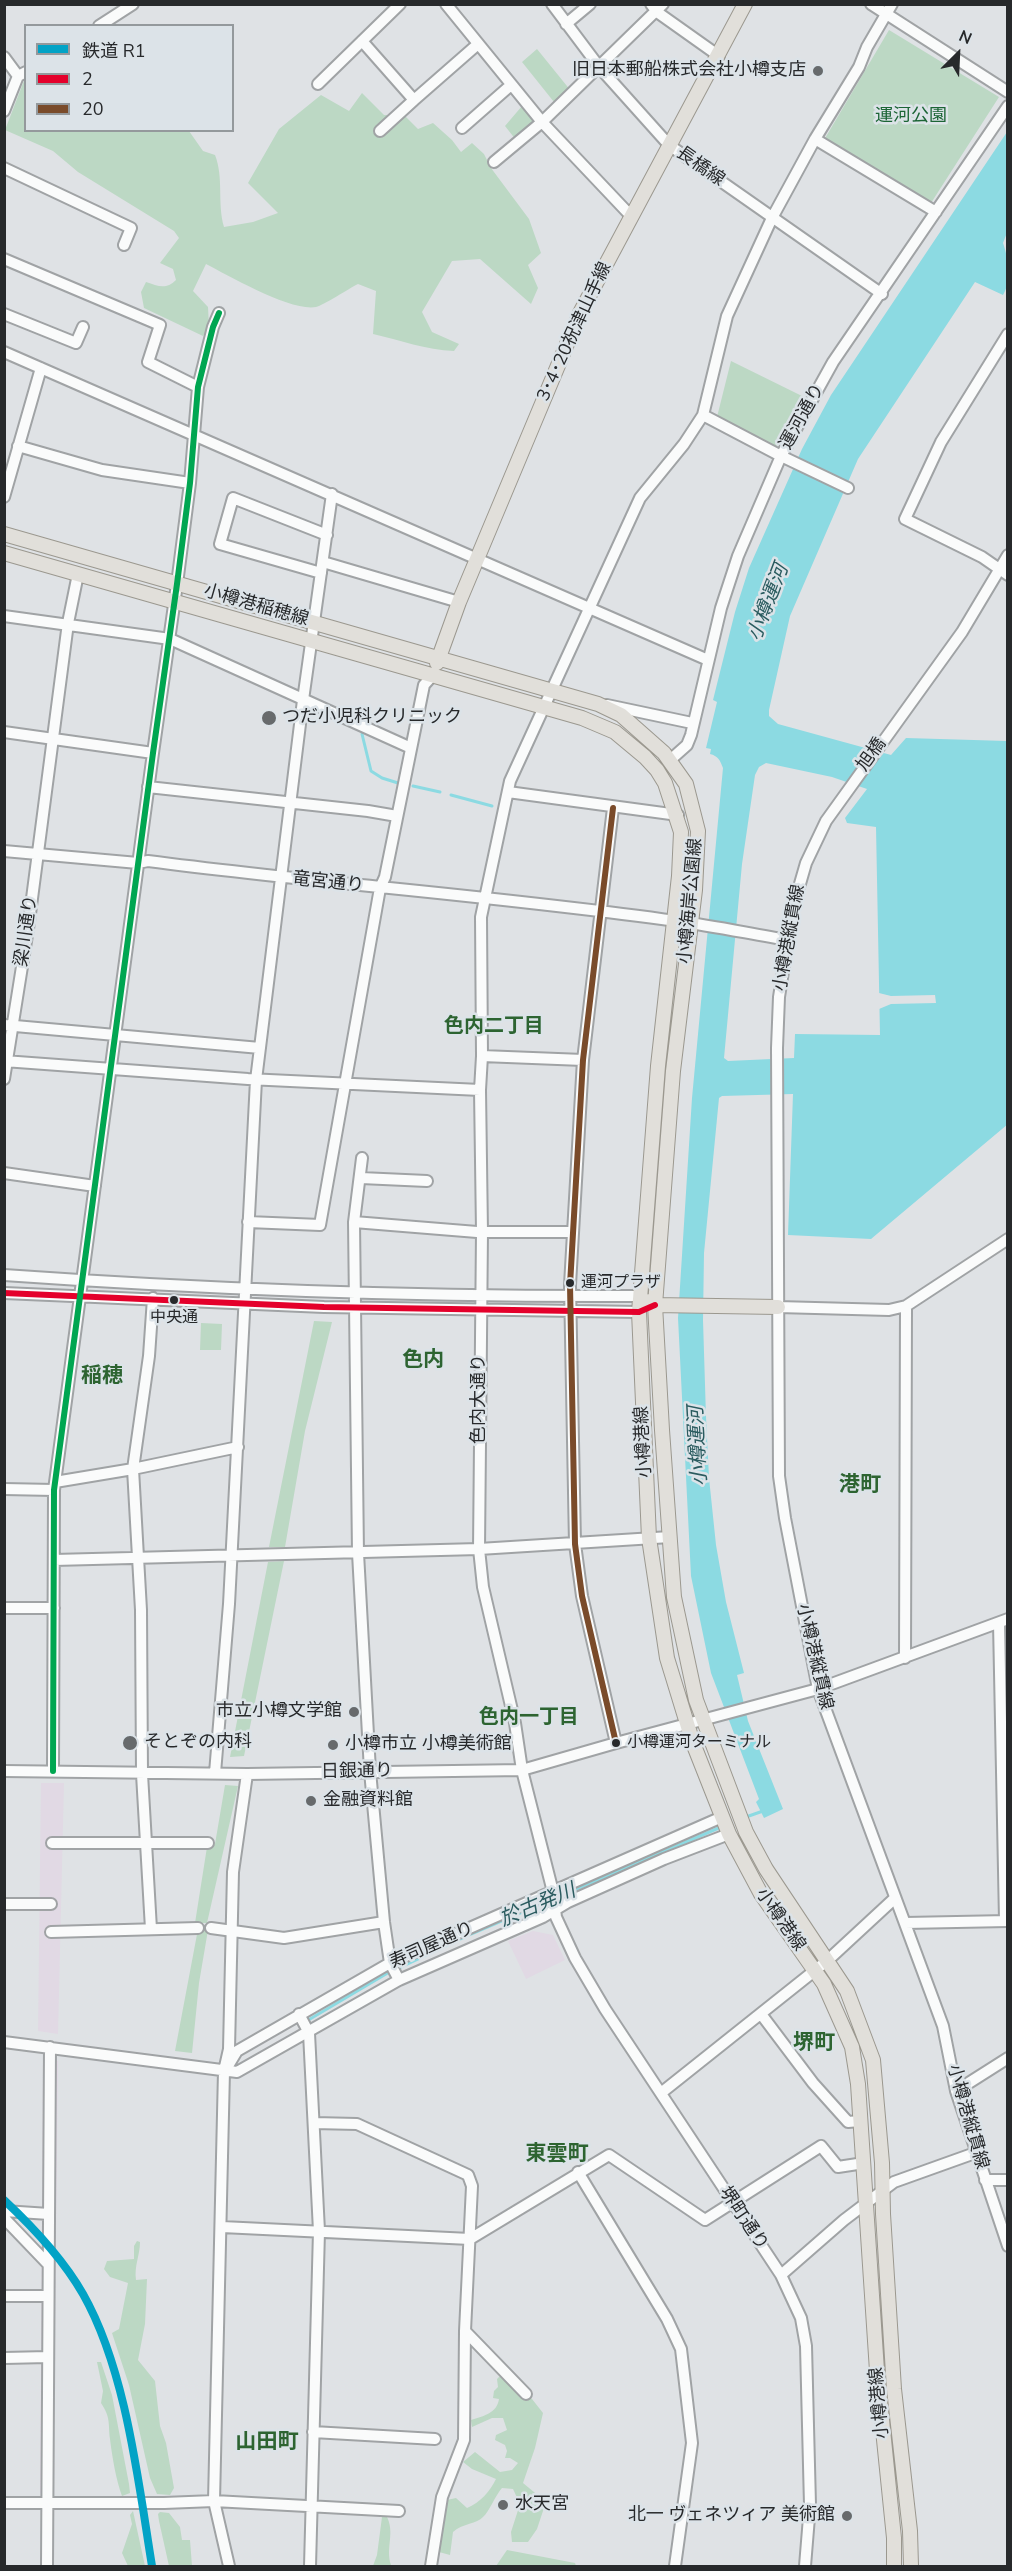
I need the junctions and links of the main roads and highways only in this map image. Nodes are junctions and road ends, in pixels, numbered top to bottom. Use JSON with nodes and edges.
{"nodes":[{"id":1,"x":745,"y":4,"type":"edge"},
{"id":2,"x":4,"y":534,"type":"edge"},
{"id":3,"x":4,"y":553,"type":"edge"},
{"id":4,"x":438,"y":657,"type":"junction"},
{"id":5,"x":434,"y":674,"type":"junction"},
{"id":6,"x":640,"y":1296,"type":"junction"},
{"id":7,"x":656,"y":1305,"type":"junction"},
{"id":8,"x":778,"y":1307,"type":"road end"},
{"id":9,"x":639,"y":1312,"type":"junction"},
{"id":10,"x":894,"y":2566,"type":"edge"},
{"id":11,"x":911,"y":2566,"type":"edge"}],
"edges":[{"from":1,"to":4,"type":"main road","name":"3･4･20祝津山手線"},
{"from":2,"to":4,"type":"main road","name":"小樽港稲穂線"},
{"from":3,"to":5,"type":"main road","name":"小樽港稲穂線"},
{"from":4,"to":5,"type":"main road","name":"3･4･20祝津山手線"},
{"from":4,"to":7,"type":"main road","name":"小樽海岸公園線"},
{"from":5,"to":6,"type":"main road","name":"小樽海岸公園線"},
{"from":6,"to":7,"type":"main road"},
{"from":6,"to":9,"type":"main road","name":"小樽港線"},
{"from":7,"to":8,"type":"main road"},
{"from":7,"to":9,"type":"main road"},
{"from":7,"to":11,"type":"main road","name":"小樽港線"},
{"from":9,"to":10,"type":"main road","name":"小樽港線"}]}
